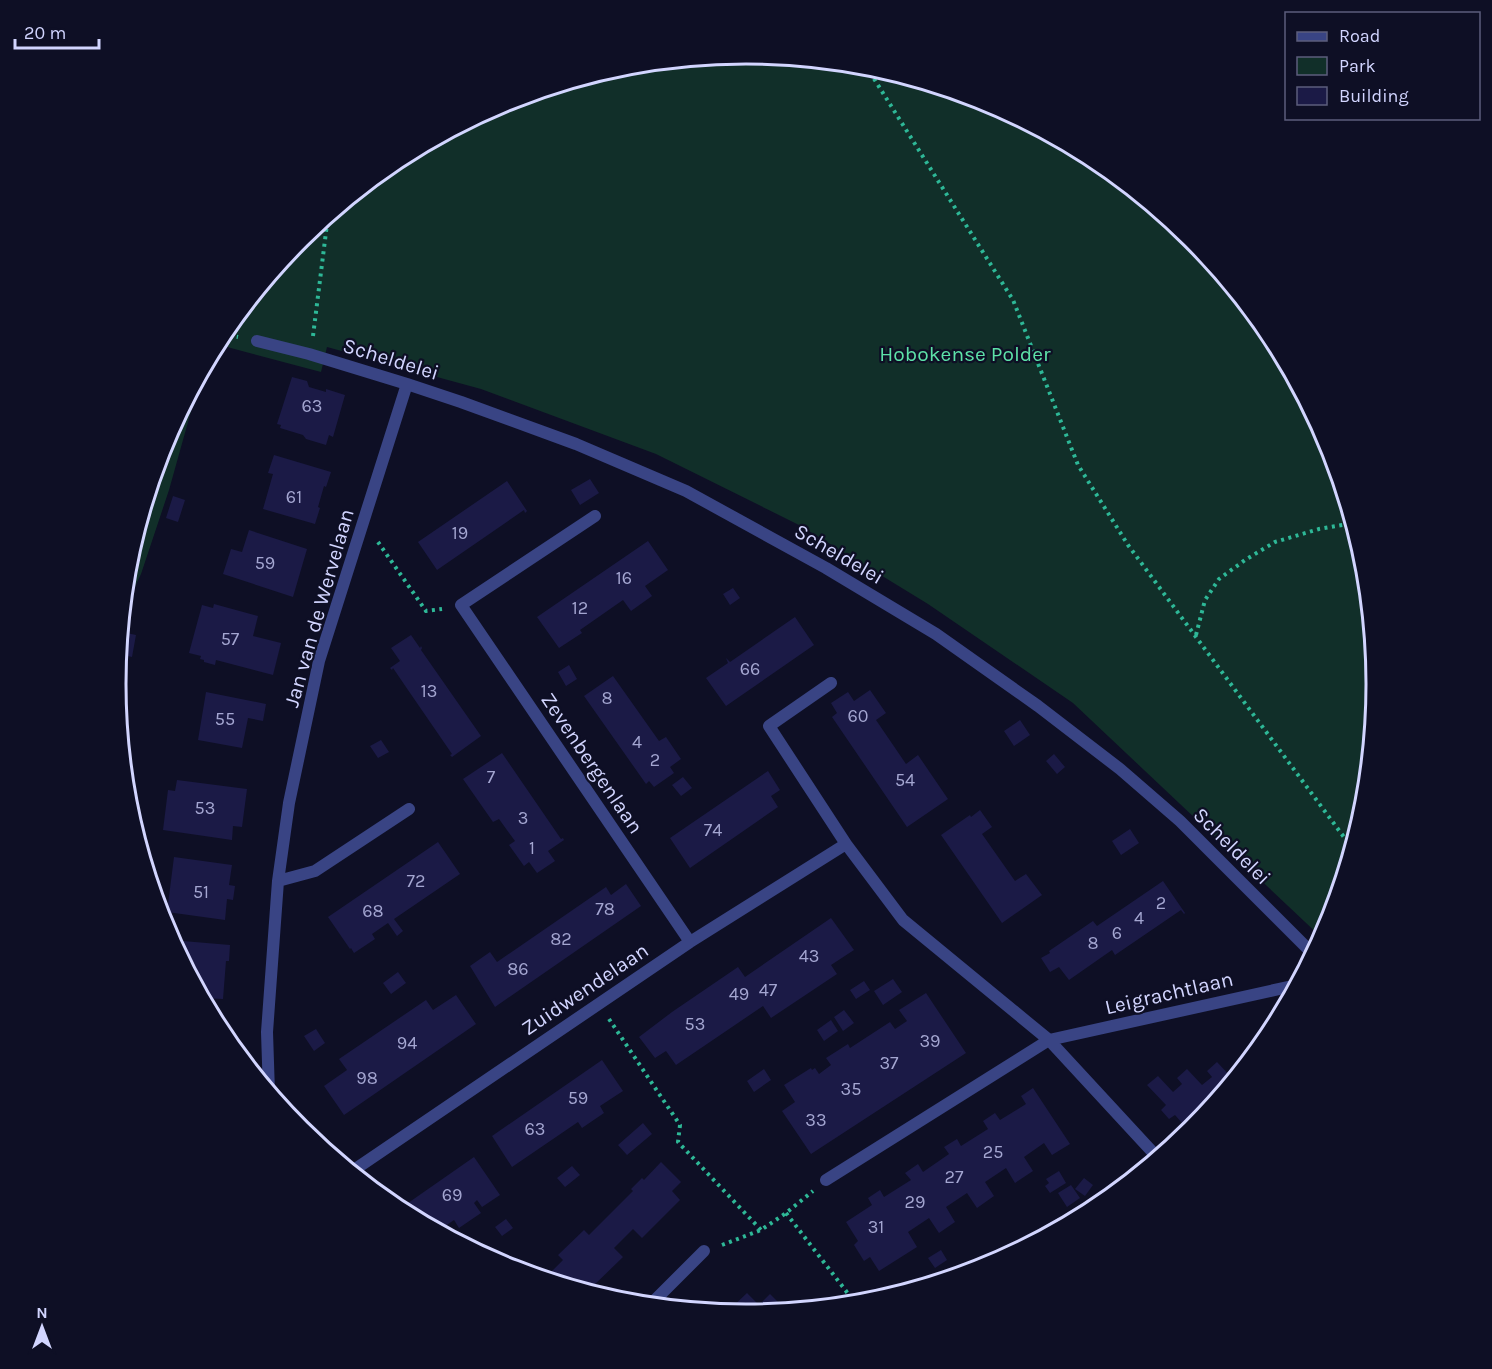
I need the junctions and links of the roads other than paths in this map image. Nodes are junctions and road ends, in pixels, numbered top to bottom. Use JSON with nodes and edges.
{"nodes":[{"id":1,"x":257,"y":341,"type":"dead end"},
{"id":2,"x":407,"y":384,"type":"junction"},
{"id":3,"x":595,"y":516,"type":"dead end"},
{"id":4,"x":831,"y":683,"type":"dead end"},
{"id":5,"x":409,"y":809,"type":"dead end"},
{"id":6,"x":846,"y":844,"type":"junction"},
{"id":7,"x":278,"y":881,"type":"junction"},
{"id":8,"x":690,"y":942,"type":"junction"},
{"id":9,"x":1307,"y":947,"type":"edge"},
{"id":10,"x":1287,"y":987,"type":"edge"},
{"id":11,"x":1049,"y":1040,"type":"junction"},
{"id":12,"x":269,"y":1079,"type":"edge"},
{"id":13,"x":1153,"y":1153,"type":"edge"},
{"id":14,"x":358,"y":1167,"type":"edge"},
{"id":15,"x":826,"y":1180,"type":"road end"},
{"id":16,"x":704,"y":1251,"type":"road end"},
{"id":17,"x":657,"y":1298,"type":"edge"}],
"edges":[{"from":1,"to":2,"type":"street","name":"Scheldelei"},
{"from":2,"to":7,"type":"street","name":"Jan van de Wervelaan"},
{"from":2,"to":9,"type":"street","name":"Scheldelei"},
{"from":3,"to":8,"type":"street","name":"Zevenbergenlaan"},
{"from":4,"to":6,"type":"street"},
{"from":5,"to":7,"type":"street"},
{"from":6,"to":8,"type":"street","name":"Zuidwendelaan"},
{"from":6,"to":11,"type":"street"},
{"from":7,"to":12,"type":"street","name":"Jan van de Wervelaan"},
{"from":8,"to":14,"type":"street","name":"Zuidwendelaan"},
{"from":10,"to":11,"type":"street","name":"Leigrachtlaan"},
{"from":11,"to":13,"type":"street"},
{"from":11,"to":15,"type":"street"},
{"from":16,"to":17,"type":"street"}]}
